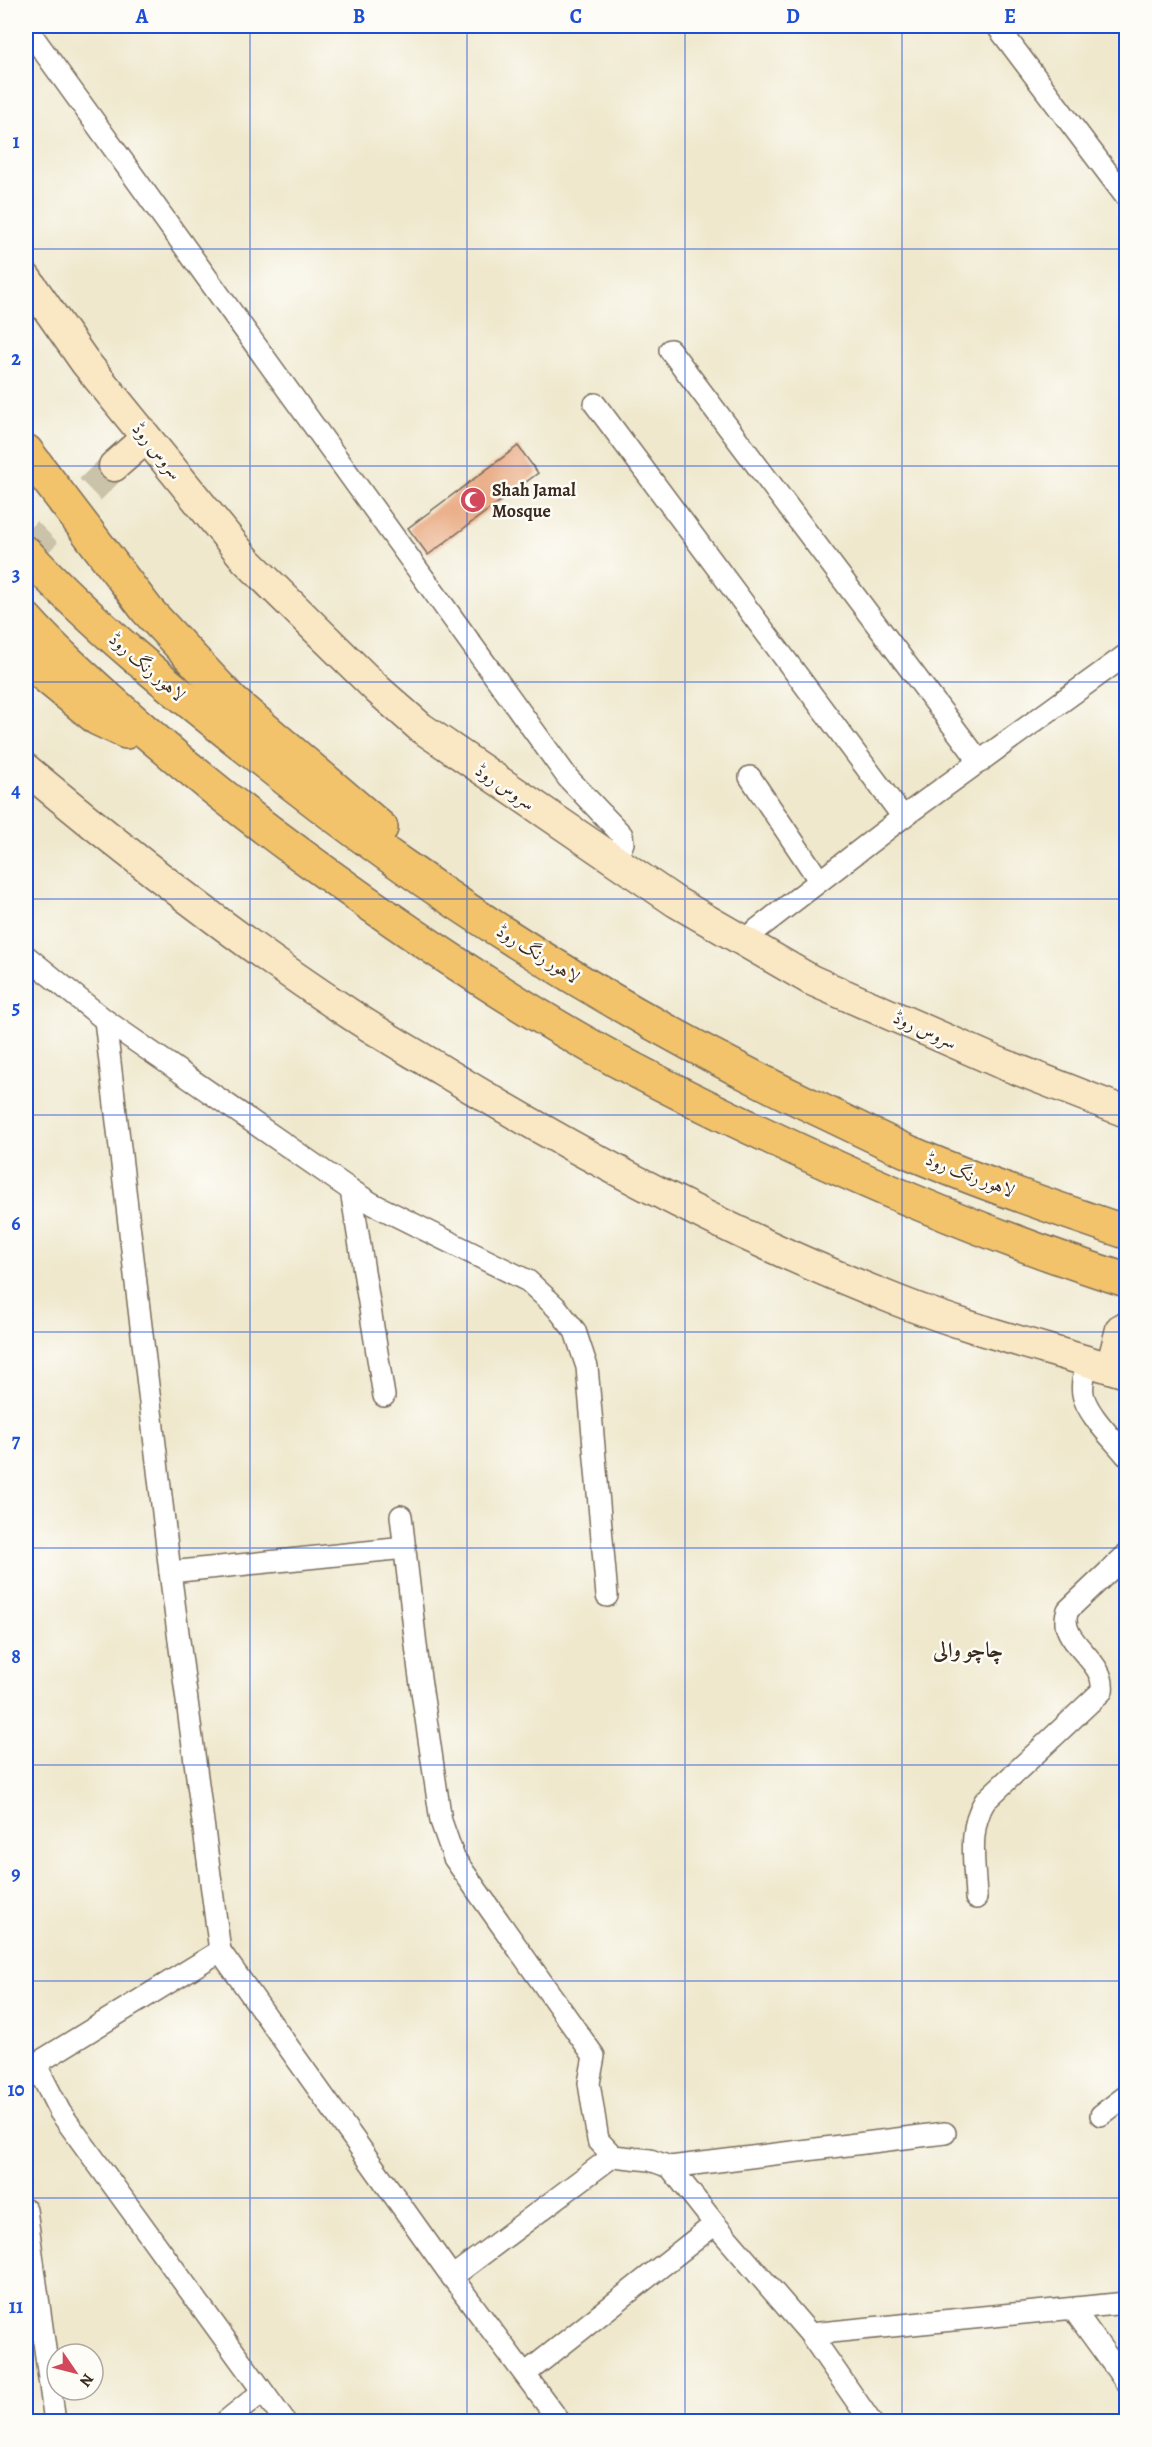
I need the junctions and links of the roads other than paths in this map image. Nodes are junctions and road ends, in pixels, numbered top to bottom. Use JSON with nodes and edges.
{"nodes":[{"id":1,"x":997,"y":26,"type":"edge"},
{"id":2,"x":26,"y":27,"type":"edge"},
{"id":3,"x":1126,"y":197,"type":"edge"},
{"id":4,"x":26,"y":278,"type":"edge"},
{"id":5,"x":670,"y":350,"type":"dead end"},
{"id":6,"x":595,"y":404,"type":"dead end"},
{"id":7,"x":146,"y":438,"type":"junction"},
{"id":8,"x":26,"y":451,"type":"edge"},
{"id":9,"x":114,"y":466,"type":"tunnel mouth"},
{"id":10,"x":26,"y":553,"type":"edge"},
{"id":11,"x":26,"y":619,"type":"edge"},
{"id":12,"x":1126,"y":655,"type":"edge"},
{"id":13,"x":26,"y":660,"type":"edge"},
{"id":14,"x":166,"y":750,"type":"junction"},
{"id":15,"x":980,"y":762,"type":"junction"},
{"id":16,"x":26,"y":769,"type":"edge"},
{"id":17,"x":750,"y":777,"type":"dead end"},
{"id":18,"x":903,"y":817,"type":"junction"},
{"id":19,"x":615,"y":861,"type":"junction"},
{"id":20,"x":819,"y":880,"type":"junction"},
{"id":21,"x":456,"y":902,"type":"junction"},
{"id":22,"x":742,"y":942,"type":"junction"},
{"id":23,"x":26,"y":956,"type":"edge"},
{"id":24,"x":105,"y":1020,"type":"junction"},
{"id":25,"x":1126,"y":1112,"type":"edge"},
{"id":26,"x":351,"y":1190,"type":"junction"},
{"id":27,"x":1126,"y":1232,"type":"edge"},
{"id":28,"x":1126,"y":1280,"type":"edge"},
{"id":29,"x":1121,"y":1329,"type":"dead end"},
{"id":30,"x":1108,"y":1367,"type":"edge"},
{"id":31,"x":384,"y":1396,"type":"dead end"},
{"id":32,"x":1126,"y":1455,"type":"edge"},
{"id":33,"x":401,"y":1516,"type":"dead end"},
{"id":34,"x":405,"y":1548,"type":"junction"},
{"id":35,"x":1126,"y":1555,"type":"edge"},
{"id":36,"x":170,"y":1572,"type":"junction"},
{"id":37,"x":607,"y":1596,"type":"dead end"},
{"id":38,"x":976,"y":1898,"type":"dead end"},
{"id":39,"x":220,"y":1951,"type":"junction"},
{"id":40,"x":30,"y":2066,"type":"edge"},
{"id":41,"x":1126,"y":2096,"type":"edge"},
{"id":42,"x":1101,"y":2115,"type":"dead end"},
{"id":43,"x":945,"y":2133,"type":"dead end"},
{"id":44,"x":613,"y":2156,"type":"junction"},
{"id":45,"x":670,"y":2167,"type":"junction"},
{"id":46,"x":26,"y":2210,"type":"edge"},
{"id":47,"x":715,"y":2224,"type":"junction"},
{"id":48,"x":452,"y":2277,"type":"junction"},
{"id":49,"x":1126,"y":2303,"type":"edge"},
{"id":50,"x":1073,"y":2309,"type":"junction"},
{"id":51,"x":810,"y":2334,"type":"junction"},
{"id":52,"x":525,"y":2374,"type":"junction"},
{"id":53,"x":1126,"y":2382,"type":"edge"},
{"id":54,"x":262,"y":2392,"type":"junction"},
{"id":55,"x":55,"y":2421,"type":"edge"},
{"id":56,"x":225,"y":2421,"type":"edge"},
{"id":57,"x":285,"y":2421,"type":"edge"},
{"id":58,"x":560,"y":2421,"type":"edge"},
{"id":59,"x":871,"y":2421,"type":"edge"}],
"edges":[{"from":1,"to":3,"type":"street"},
{"from":2,"to":19,"type":"street"},
{"from":4,"to":7,"type":"street","name":"سروس روڈ"},
{"from":5,"to":15,"type":"street"},
{"from":6,"to":18,"type":"street"},
{"from":7,"to":9,"type":"street"},
{"from":7,"to":19,"type":"street","name":"سروس روڈ"},
{"from":8,"to":21,"type":"highway"},
{"from":10,"to":21,"type":"highway","name":"لاہور رنگ روڈ"},
{"from":11,"to":14,"type":"highway"},
{"from":12,"to":15,"type":"street"},
{"from":13,"to":14,"type":"highway"},
{"from":14,"to":28,"type":"highway"},
{"from":15,"to":18,"type":"street"},
{"from":16,"to":30,"type":"street"},
{"from":17,"to":20,"type":"street"},
{"from":18,"to":20,"type":"street"},
{"from":19,"to":22,"type":"street","name":"سروس روڈ"},
{"from":20,"to":22,"type":"street"},
{"from":21,"to":27,"type":"highway","name":"لاہور رنگ روڈ"},
{"from":22,"to":25,"type":"street","name":"سروس روڈ"},
{"from":23,"to":24,"type":"street"},
{"from":24,"to":26,"type":"street"},
{"from":24,"to":36,"type":"street"},
{"from":26,"to":31,"type":"street"},
{"from":26,"to":37,"type":"street"},
{"from":29,"to":30,"type":"street"},
{"from":30,"to":32,"type":"street"},
{"from":33,"to":34,"type":"street"},
{"from":34,"to":36,"type":"street"},
{"from":34,"to":44,"type":"street"},
{"from":35,"to":38,"type":"street"},
{"from":36,"to":39,"type":"street"},
{"from":39,"to":40,"type":"street"},
{"from":39,"to":48,"type":"street"},
{"from":40,"to":54,"type":"street"},
{"from":41,"to":42,"type":"street"},
{"from":43,"to":45,"type":"street"},
{"from":44,"to":45,"type":"street"},
{"from":44,"to":48,"type":"street"},
{"from":45,"to":47,"type":"street"},
{"from":46,"to":55,"type":"street"},
{"from":47,"to":51,"type":"street"},
{"from":47,"to":52,"type":"street"},
{"from":48,"to":52,"type":"street"},
{"from":49,"to":50,"type":"street"},
{"from":50,"to":51,"type":"street"},
{"from":50,"to":53,"type":"street"},
{"from":51,"to":59,"type":"street"},
{"from":52,"to":58,"type":"street"},
{"from":54,"to":56,"type":"street"},
{"from":54,"to":57,"type":"street"}]}
